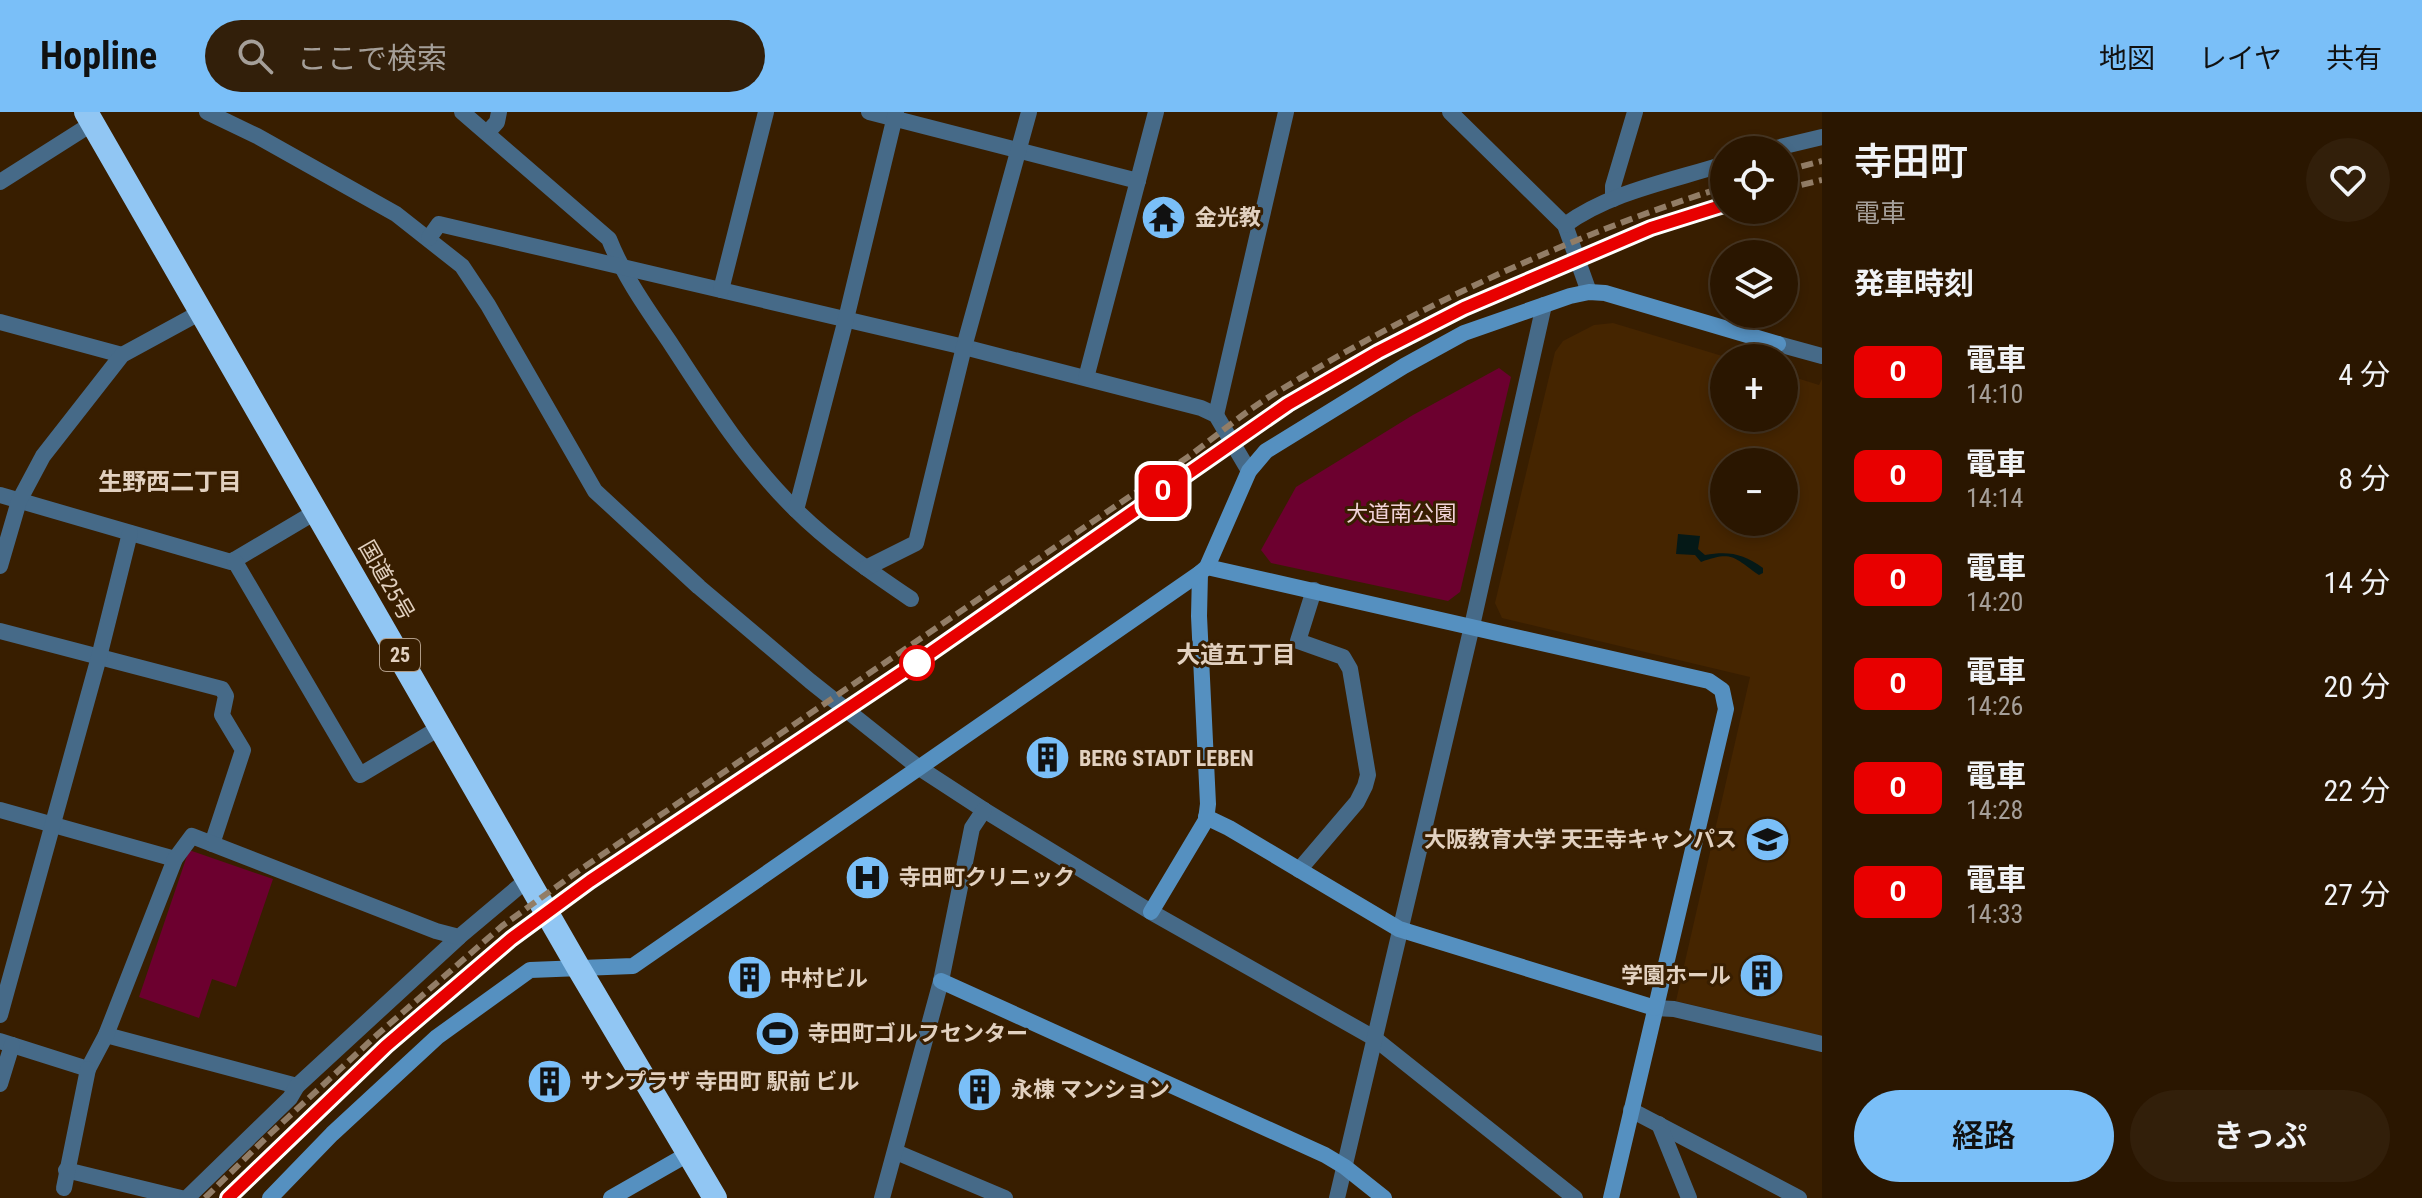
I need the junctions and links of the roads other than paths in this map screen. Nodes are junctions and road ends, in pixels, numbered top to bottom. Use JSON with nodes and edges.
{"nodes":[{"id":1,"x":207,"y":112,"type":"edge"},
{"id":2,"x":462,"y":112,"type":"edge"},
{"id":3,"x":499,"y":112,"type":"edge"},
{"id":4,"x":766,"y":112,"type":"edge"},
{"id":5,"x":869,"y":112,"type":"edge"},
{"id":6,"x":1029,"y":112,"type":"edge"},
{"id":7,"x":1156,"y":112,"type":"edge"},
{"id":8,"x":1286,"y":112,"type":"edge"},
{"id":9,"x":1450,"y":112,"type":"edge"},
{"id":10,"x":1635,"y":112,"type":"edge"},
{"id":11,"x":895,"y":115,"type":"edge"},
{"id":12,"x":90,"y":117,"type":"edge"},
{"id":13,"x":487,"y":133,"type":"junction"},
{"id":14,"x":1822,"y":137,"type":"edge"},
{"id":15,"x":1798,"y":143,"type":"edge"},
{"id":16,"x":1020,"y":150,"type":"junction"},
{"id":17,"x":1710,"y":168,"type":"edge"},
{"id":18,"x":1138,"y":181,"type":"junction"},
{"id":19,"x":0,"y":182,"type":"edge"},
{"id":20,"x":1613,"y":199,"type":"junction"},
{"id":21,"x":1565,"y":225,"type":"junction"},
{"id":22,"x":429,"y":238,"type":"junction"},
{"id":23,"x":620,"y":266,"type":"junction"},
{"id":24,"x":721,"y":290,"type":"junction"},
{"id":25,"x":1589,"y":292,"type":"junction"},
{"id":26,"x":1544,"y":305,"type":"junction"},
{"id":27,"x":201,"y":312,"type":"junction"},
{"id":28,"x":846,"y":319,"type":"junction"},
{"id":29,"x":0,"y":322,"type":"edge"},
{"id":30,"x":964,"y":347,"type":"junction"},
{"id":31,"x":122,"y":355,"type":"junction"},
{"id":32,"x":1822,"y":356,"type":"edge"},
{"id":33,"x":1086,"y":378,"type":"junction"},
{"id":34,"x":1216,"y":415,"type":"junction"},
{"id":35,"x":1249,"y":471,"type":"junction"},
{"id":36,"x":0,"y":495,"type":"edge"},
{"id":37,"x":19,"y":501,"type":"junction"},
{"id":38,"x":796,"y":510,"type":"junction"},
{"id":39,"x":317,"y":511,"type":"junction"},
{"id":40,"x":130,"y":533,"type":"junction"},
{"id":41,"x":234,"y":560,"type":"junction"},
{"id":42,"x":0,"y":566,"type":"edge"},
{"id":43,"x":866,"y":568,"type":"junction"},
{"id":44,"x":1203,"y":570,"type":"junction"},
{"id":45,"x":1314,"y":590,"type":"junction"},
{"id":46,"x":911,"y":599,"type":"dead end"},
{"id":47,"x":1472,"y":626,"type":"junction"},
{"id":48,"x":0,"y":631,"type":"edge"},
{"id":49,"x":99,"y":657,"type":"junction"},
{"id":50,"x":441,"y":727,"type":"junction"},
{"id":51,"x":918,"y":767,"type":"junction"},
{"id":52,"x":0,"y":810,"type":"edge"},
{"id":53,"x":984,"y":810,"type":"junction"},
{"id":54,"x":1206,"y":817,"type":"junction"},
{"id":55,"x":52,"y":825,"type":"junction"},
{"id":56,"x":212,"y":844,"type":"junction"},
{"id":57,"x":175,"y":859,"type":"junction"},
{"id":58,"x":1299,"y":870,"type":"junction"},
{"id":59,"x":528,"y":879,"type":"junction"},
{"id":60,"x":1151,"y":912,"type":"junction"},
{"id":61,"x":1399,"y":929,"type":"junction"},
{"id":62,"x":459,"y":937,"type":"junction"},
{"id":63,"x":578,"y":967,"type":"junction"},
{"id":64,"x":941,"y":981,"type":"junction"},
{"id":65,"x":1655,"y":1008,"type":"junction"},
{"id":66,"x":0,"y":1015,"type":"edge"},
{"id":67,"x":106,"y":1035,"type":"junction"},
{"id":68,"x":1374,"y":1038,"type":"junction"},
{"id":69,"x":6,"y":1043,"type":"edge"},
{"id":70,"x":1822,"y":1044,"type":"edge"},
{"id":71,"x":88,"y":1069,"type":"junction"},
{"id":72,"x":0,"y":1084,"type":"edge"},
{"id":73,"x":297,"y":1086,"type":"junction"},
{"id":74,"x":1631,"y":1110,"type":"junction"},
{"id":75,"x":1659,"y":1124,"type":"junction"},
{"id":76,"x":896,"y":1152,"type":"junction"},
{"id":77,"x":688,"y":1154,"type":"junction"},
{"id":78,"x":1345,"y":1167,"type":"junction"},
{"id":79,"x":66,"y":1170,"type":"junction"},
{"id":80,"x":64,"y":1188,"type":"dead end"},
{"id":81,"x":181,"y":1198,"type":"edge"},
{"id":82,"x":187,"y":1198,"type":"edge"},
{"id":83,"x":270,"y":1198,"type":"edge"},
{"id":84,"x":611,"y":1198,"type":"edge"},
{"id":85,"x":715,"y":1198,"type":"edge"},
{"id":86,"x":882,"y":1198,"type":"edge"},
{"id":87,"x":1005,"y":1198,"type":"edge"},
{"id":88,"x":1337,"y":1198,"type":"edge"},
{"id":89,"x":1384,"y":1198,"type":"edge"},
{"id":90,"x":1575,"y":1198,"type":"edge"},
{"id":91,"x":1611,"y":1198,"type":"edge"},
{"id":92,"x":1689,"y":1198,"type":"edge"},
{"id":93,"x":1799,"y":1198,"type":"edge"}],
"edges":[{"from":1,"to":22,"type":"street"},
{"from":2,"to":13,"type":"street"},
{"from":3,"to":13,"type":"street"},
{"from":4,"to":24,"type":"street"},
{"from":5,"to":11,"type":"street"},
{"from":6,"to":16,"type":"street"},
{"from":7,"to":18,"type":"street"},
{"from":8,"to":34,"type":"street"},
{"from":9,"to":21,"type":"street"},
{"from":10,"to":20,"type":"street"},
{"from":11,"to":16,"type":"street"},
{"from":11,"to":28,"type":"street"},
{"from":12,"to":19,"type":"street"},
{"from":12,"to":27,"type":"highway","name":"国道25号","number":"25"},
{"from":13,"to":23,"type":"street"},
{"from":14,"to":15,"type":"street"},
{"from":16,"to":18,"type":"street"},
{"from":16,"to":30,"type":"street"},
{"from":17,"to":20,"type":"street"},
{"from":18,"to":33,"type":"street"},
{"from":20,"to":21,"type":"street"},
{"from":21,"to":25,"type":"street"},
{"from":22,"to":23,"type":"street"},
{"from":22,"to":51,"type":"street"},
{"from":23,"to":24,"type":"street"},
{"from":23,"to":38,"type":"street"},
{"from":24,"to":28,"type":"street"},
{"from":25,"to":26,"type":"street"},
{"from":25,"to":32,"type":"street"},
{"from":26,"to":35,"type":"street"},
{"from":26,"to":47,"type":"street"},
{"from":27,"to":31,"type":"street"},
{"from":27,"to":39,"type":"highway","name":"国道25号","number":"25"},
{"from":28,"to":30,"type":"street"},
{"from":28,"to":38,"type":"street"},
{"from":29,"to":31,"type":"street"},
{"from":30,"to":33,"type":"street"},
{"from":30,"to":43,"type":"street"},
{"from":31,"to":37,"type":"street"},
{"from":33,"to":34,"type":"street"},
{"from":34,"to":35,"type":"street"},
{"from":35,"to":44,"type":"street"},
{"from":36,"to":37,"type":"street"},
{"from":37,"to":40,"type":"street"},
{"from":37,"to":42,"type":"street"},
{"from":38,"to":43,"type":"street"},
{"from":39,"to":41,"type":"street"},
{"from":39,"to":50,"type":"highway","name":"国道25号","number":"25"},
{"from":40,"to":41,"type":"street"},
{"from":40,"to":49,"type":"street"},
{"from":41,"to":50,"type":"street"},
{"from":43,"to":46,"type":"street"},
{"from":44,"to":45,"type":"street"},
{"from":44,"to":51,"type":"street"},
{"from":44,"to":54,"type":"street"},
{"from":45,"to":47,"type":"street"},
{"from":45,"to":58,"type":"street"},
{"from":47,"to":61,"type":"street"},
{"from":47,"to":65,"type":"street"},
{"from":48,"to":49,"type":"street"},
{"from":49,"to":55,"type":"street"},
{"from":49,"to":56,"type":"street"},
{"from":50,"to":59,"type":"highway","name":"国道25号","number":"25"},
{"from":51,"to":53,"type":"street"},
{"from":51,"to":63,"type":"street"},
{"from":52,"to":55,"type":"street"},
{"from":53,"to":60,"type":"street"},
{"from":53,"to":64,"type":"street"},
{"from":54,"to":58,"type":"street"},
{"from":54,"to":60,"type":"street"},
{"from":55,"to":57,"type":"street"},
{"from":55,"to":66,"type":"street"},
{"from":56,"to":57,"type":"street"},
{"from":56,"to":62,"type":"street"},
{"from":57,"to":67,"type":"street"},
{"from":58,"to":61,"type":"street"},
{"from":59,"to":62,"type":"street"},
{"from":59,"to":63,"type":"highway","name":"国道25号","number":"25"},
{"from":60,"to":68,"type":"street"},
{"from":61,"to":65,"type":"street"},
{"from":61,"to":68,"type":"street"},
{"from":62,"to":73,"type":"street"},
{"from":63,"to":77,"type":"highway","name":"国道25号","number":"25"},
{"from":63,"to":83,"type":"street"},
{"from":64,"to":76,"type":"street"},
{"from":64,"to":78,"type":"street"},
{"from":65,"to":70,"type":"street"},
{"from":65,"to":74,"type":"street"},
{"from":67,"to":71,"type":"street"},
{"from":67,"to":73,"type":"street"},
{"from":68,"to":78,"type":"street"},
{"from":68,"to":90,"type":"street"},
{"from":69,"to":71,"type":"street"},
{"from":69,"to":72,"type":"street"},
{"from":71,"to":79,"type":"street"},
{"from":73,"to":82,"type":"street"},
{"from":74,"to":75,"type":"street"},
{"from":74,"to":91,"type":"street"},
{"from":75,"to":92,"type":"street"},
{"from":75,"to":93,"type":"street"},
{"from":76,"to":86,"type":"street"},
{"from":76,"to":87,"type":"street"},
{"from":77,"to":84,"type":"street"},
{"from":77,"to":85,"type":"highway","name":"国道25号","number":"25"},
{"from":78,"to":88,"type":"street"},
{"from":78,"to":89,"type":"street"},
{"from":79,"to":80,"type":"street"},
{"from":79,"to":81,"type":"street"}]}
